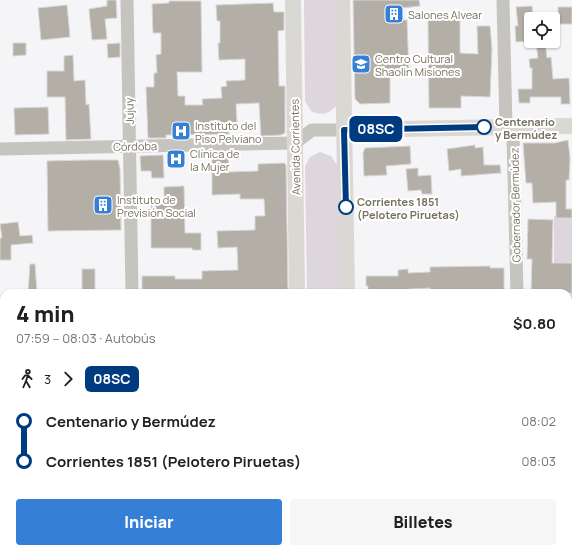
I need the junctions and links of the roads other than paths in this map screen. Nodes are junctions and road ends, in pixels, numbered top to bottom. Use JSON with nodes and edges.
{"nodes":[{"id":1,"x":127,"y":0,"type":"edge"},
{"id":2,"x":292,"y":0,"type":"edge"},
{"id":3,"x":342,"y":0,"type":"edge"},
{"id":4,"x":504,"y":0,"type":"edge"},
{"id":5,"x":572,"y":126,"type":"edge"},
{"id":6,"x":506,"y":127,"type":"junction"},
{"id":7,"x":344,"y":130,"type":"junction"},
{"id":8,"x":295,"y":143,"type":"junction"},
{"id":9,"x":129,"y":146,"type":"junction"},
{"id":10,"x":0,"y":149,"type":"edge"},
{"id":11,"x":132,"y":289,"type":"edge"},
{"id":12,"x":297,"y":289,"type":"edge"},
{"id":13,"x":347,"y":289,"type":"edge"},
{"id":14,"x":517,"y":289,"type":"edge"}],
"edges":[{"from":1,"to":9,"type":"street","name":"Jujuy"},
{"from":2,"to":8,"type":"main road","name":"Avenida Corrientes"},
{"from":3,"to":7,"type":"main road"},
{"from":4,"to":6,"type":"street","name":"Gobernador Bermúdez"},
{"from":5,"to":6,"type":"main road"},
{"from":6,"to":7,"type":"main road"},
{"from":6,"to":14,"type":"street","name":"Gobernador Bermúdez"},
{"from":7,"to":8,"type":"street"},
{"from":7,"to":13,"type":"main road"},
{"from":8,"to":9,"type":"street","name":"Córdoba"},
{"from":8,"to":12,"type":"main road","name":"Avenida Corrientes"},
{"from":9,"to":10,"type":"street","name":"Córdoba"},
{"from":9,"to":11,"type":"street","name":"Jujuy"}]}
